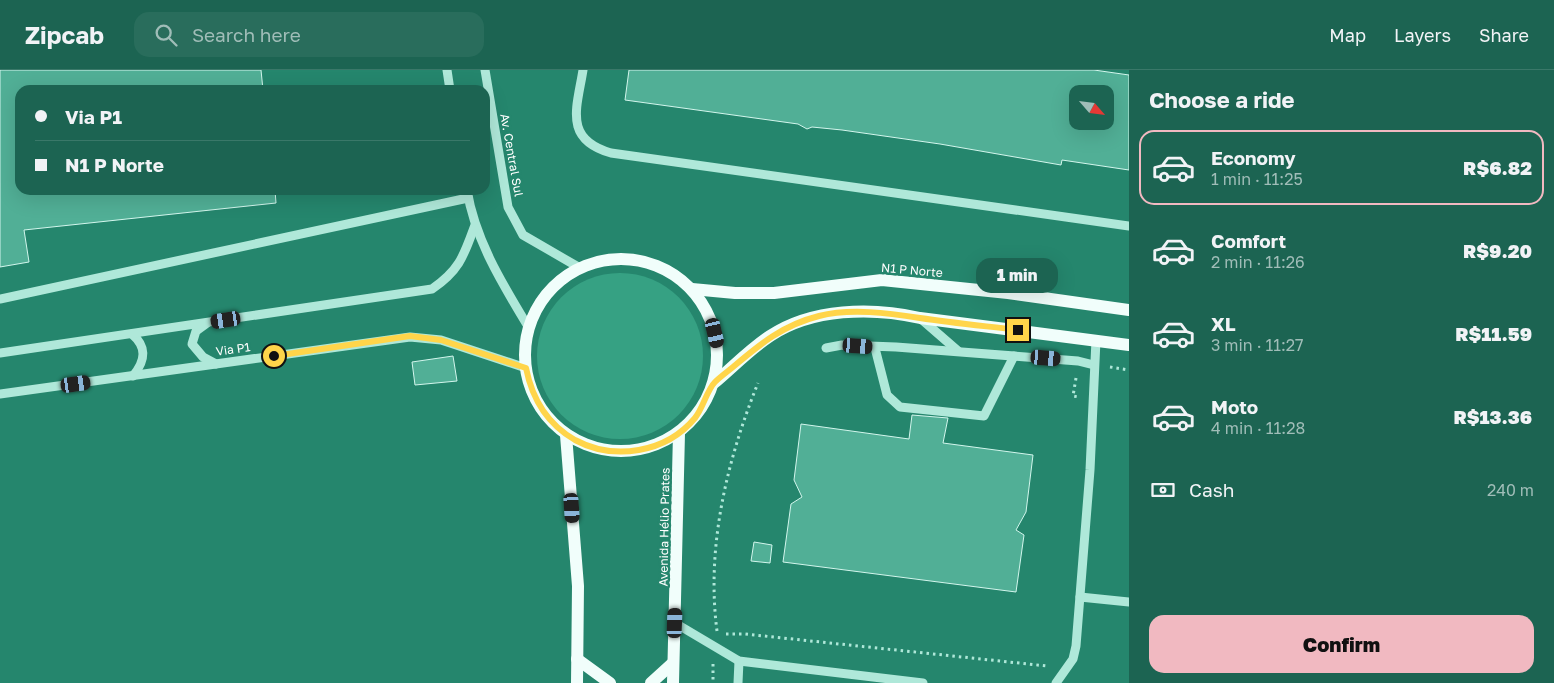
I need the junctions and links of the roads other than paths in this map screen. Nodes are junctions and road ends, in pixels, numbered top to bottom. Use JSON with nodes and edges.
{"nodes":[{"id":1,"x":447,"y":70,"type":"edge"},
{"id":2,"x":485,"y":70,"type":"edge"},
{"id":3,"x":583,"y":70,"type":"edge"},
{"id":4,"x":449,"y":85,"type":"edge"},
{"id":5,"x":488,"y":85,"type":"edge"},
{"id":6,"x":490,"y":100,"type":"edge"},
{"id":7,"x":463,"y":195,"type":"edge"},
{"id":8,"x":467,"y":195,"type":"edge"},
{"id":9,"x":475,"y":225,"type":"junction"},
{"id":10,"x":1129,"y":226,"type":"edge"},
{"id":11,"x":580,"y":268,"type":"junction"},
{"id":12,"x":692,"y":289,"type":"junction"},
{"id":13,"x":0,"y":299,"type":"edge"},
{"id":14,"x":1129,"y":310,"type":"edge"},
{"id":15,"x":920,"y":318,"type":"junction"},
{"id":16,"x":207,"y":323,"type":"junction"},
{"id":17,"x":529,"y":328,"type":"junction"},
{"id":18,"x":132,"y":334,"type":"junction"},
{"id":19,"x":1096,"y":340,"type":"junction"},
{"id":20,"x":1129,"y":345,"type":"edge"},
{"id":21,"x":826,"y":348,"type":"dead end"},
{"id":22,"x":874,"y":348,"type":"junction"},
{"id":23,"x":958,"y":351,"type":"junction"},
{"id":24,"x":0,"y":353,"type":"edge"},
{"id":25,"x":1014,"y":356,"type":"junction"},
{"id":26,"x":216,"y":364,"type":"junction"},
{"id":27,"x":1094,"y":365,"type":"junction"},
{"id":28,"x":526,"y":368,"type":"junction"},
{"id":29,"x":133,"y":376,"type":"junction"},
{"id":30,"x":714,"y":383,"type":"junction"},
{"id":31,"x":0,"y":394,"type":"edge"},
{"id":32,"x":680,"y":433,"type":"junction"},
{"id":33,"x":566,"y":435,"type":"junction"},
{"id":34,"x":1080,"y":597,"type":"junction"},
{"id":35,"x":1129,"y":602,"type":"edge"},
{"id":36,"x":675,"y":623,"type":"junction"},
{"id":37,"x":577,"y":659,"type":"junction"},
{"id":38,"x":739,"y":661,"type":"junction"},
{"id":39,"x":673,"y":663,"type":"junction"},
{"id":40,"x":577,"y":683,"type":"edge"},
{"id":41,"x":610,"y":683,"type":"edge"},
{"id":42,"x":651,"y":683,"type":"edge"},
{"id":43,"x":673,"y":683,"type":"edge"},
{"id":44,"x":738,"y":683,"type":"edge"},
{"id":45,"x":923,"y":683,"type":"edge"},
{"id":46,"x":1056,"y":683,"type":"edge"}],
"edges":[{"from":1,"to":4,"type":"street"},
{"from":2,"to":5,"type":"street","name":"Av. Central Sul"},
{"from":3,"to":10,"type":"street"},
{"from":6,"to":11,"type":"street","name":"Av. Central Sul"},
{"from":7,"to":13,"type":"street"},
{"from":8,"to":9,"type":"street"},
{"from":9,"to":16,"type":"street"},
{"from":9,"to":17,"type":"street"},
{"from":11,"to":12,"type":"main road"},
{"from":11,"to":17,"type":"main road"},
{"from":12,"to":14,"type":"main road","name":"N1 P Norte"},
{"from":12,"to":30,"type":"main road"},
{"from":15,"to":19,"type":"main road"},
{"from":15,"to":23,"type":"street"},
{"from":15,"to":30,"type":"main road"},
{"from":16,"to":18,"type":"street"},
{"from":16,"to":26,"type":"street"},
{"from":17,"to":28,"type":"main road"},
{"from":18,"to":24,"type":"street"},
{"from":18,"to":29,"type":"street"},
{"from":19,"to":20,"type":"main road"},
{"from":19,"to":27,"type":"street"},
{"from":21,"to":22,"type":"street"},
{"from":22,"to":23,"type":"street"},
{"from":22,"to":25,"type":"street"},
{"from":23,"to":25,"type":"street"},
{"from":25,"to":27,"type":"street"},
{"from":26,"to":28,"type":"street","name":"Via P1"},
{"from":26,"to":29,"type":"street","name":"Via P1"},
{"from":27,"to":34,"type":"street"},
{"from":28,"to":33,"type":"main road"},
{"from":29,"to":31,"type":"street","name":"Via P1"},
{"from":30,"to":32,"type":"main road"},
{"from":32,"to":33,"type":"main road"},
{"from":32,"to":36,"type":"main road","name":"Avenida Hélio Prates"},
{"from":33,"to":37,"type":"main road"},
{"from":34,"to":35,"type":"street"},
{"from":34,"to":46,"type":"street"},
{"from":36,"to":38,"type":"street"},
{"from":36,"to":39,"type":"main road","name":"Avenida Hélio Prates"},
{"from":37,"to":40,"type":"main road"},
{"from":37,"to":41,"type":"main road"},
{"from":38,"to":44,"type":"street"},
{"from":38,"to":45,"type":"street"},
{"from":39,"to":42,"type":"main road"},
{"from":39,"to":43,"type":"main road","name":"Avenida Hélio Prates"}]}
